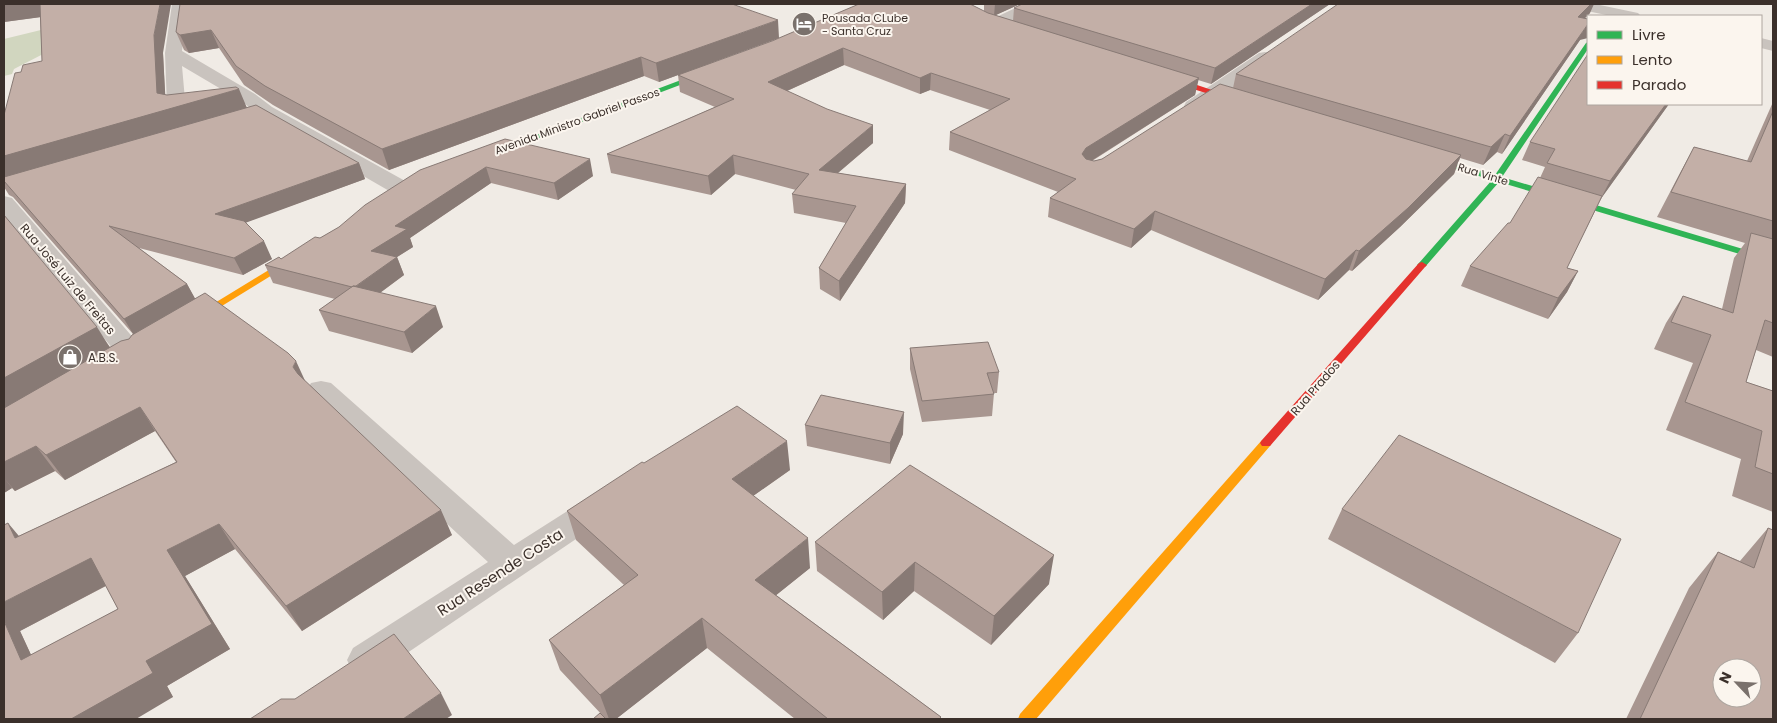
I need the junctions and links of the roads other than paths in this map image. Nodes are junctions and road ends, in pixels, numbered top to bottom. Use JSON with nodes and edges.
{"nodes":[{"id":1,"x":180,"y":4,"type":"edge"},
{"id":2,"x":1036,"y":4,"type":"edge"},
{"id":3,"x":1573,"y":4,"type":"edge"},
{"id":4,"x":1609,"y":14,"type":"edge"},
{"id":5,"x":990,"y":22,"type":"joint"},
{"id":6,"x":1012,"y":30,"type":"edge"},
{"id":7,"x":1587,"y":45,"type":"edge"},
{"id":8,"x":1278,"y":48,"type":"edge"},
{"id":9,"x":173,"y":53,"type":"junction"},
{"id":10,"x":721,"y":68,"type":"edge"},
{"id":11,"x":1150,"y":73,"type":"edge"},
{"id":12,"x":1214,"y":93,"type":"junction"},
{"id":13,"x":1252,"y":104,"type":"edge"},
{"id":14,"x":254,"y":108,"type":"junction"},
{"id":15,"x":1181,"y":114,"type":"edge"},
{"id":16,"x":1412,"y":153,"type":"edge"},
{"id":17,"x":473,"y":160,"type":"edge"},
{"id":18,"x":1497,"y":179,"type":"junction"},
{"id":19,"x":398,"y":189,"type":"edge"},
{"id":20,"x":7,"y":193,"type":"edge"},
{"id":21,"x":314,"y":246,"type":"edge"},
{"id":22,"x":1773,"y":261,"type":"edge"},
{"id":23,"x":174,"y":330,"type":"edge"},
{"id":24,"x":131,"y":356,"type":"edge"},
{"id":25,"x":321,"y":390,"type":"dead end"},
{"id":26,"x":626,"y":489,"type":"edge"},
{"id":27,"x":512,"y":564,"type":"junction"},
{"id":28,"x":341,"y":676,"type":"edge"},
{"id":29,"x":1026,"y":719,"type":"edge"}],
"edges":[{"from":1,"to":9,"type":"street"},
{"from":2,"to":5,"type":"street"},
{"from":3,"to":4,"type":"street"},
{"from":5,"to":6,"type":"street"},
{"from":7,"to":18,"type":"street","name":"Rua Prados"},
{"from":8,"to":12,"type":"street"},
{"from":9,"to":14,"type":"street"},
{"from":9,"to":14,"type":"street"},
{"from":10,"to":17,"type":"street","name":"Avenida Ministro Gabriel Passos"},
{"from":11,"to":12,"type":"street"},
{"from":12,"to":13,"type":"street"},
{"from":12,"to":15,"type":"street"},
{"from":14,"to":19,"type":"street"},
{"from":16,"to":18,"type":"street","name":"Rua Vinte"},
{"from":18,"to":22,"type":"street","name":"Rua Vinte"},
{"from":18,"to":29,"type":"street","name":"Rua Prados"},
{"from":20,"to":24,"type":"street","name":"Rua José Luiz de Freitas"},
{"from":21,"to":23,"type":"street"},
{"from":25,"to":27,"type":"street"},
{"from":26,"to":27,"type":"street","name":"Rua Resende Costa"},
{"from":27,"to":28,"type":"street","name":"Rua Resende Costa"}]}
